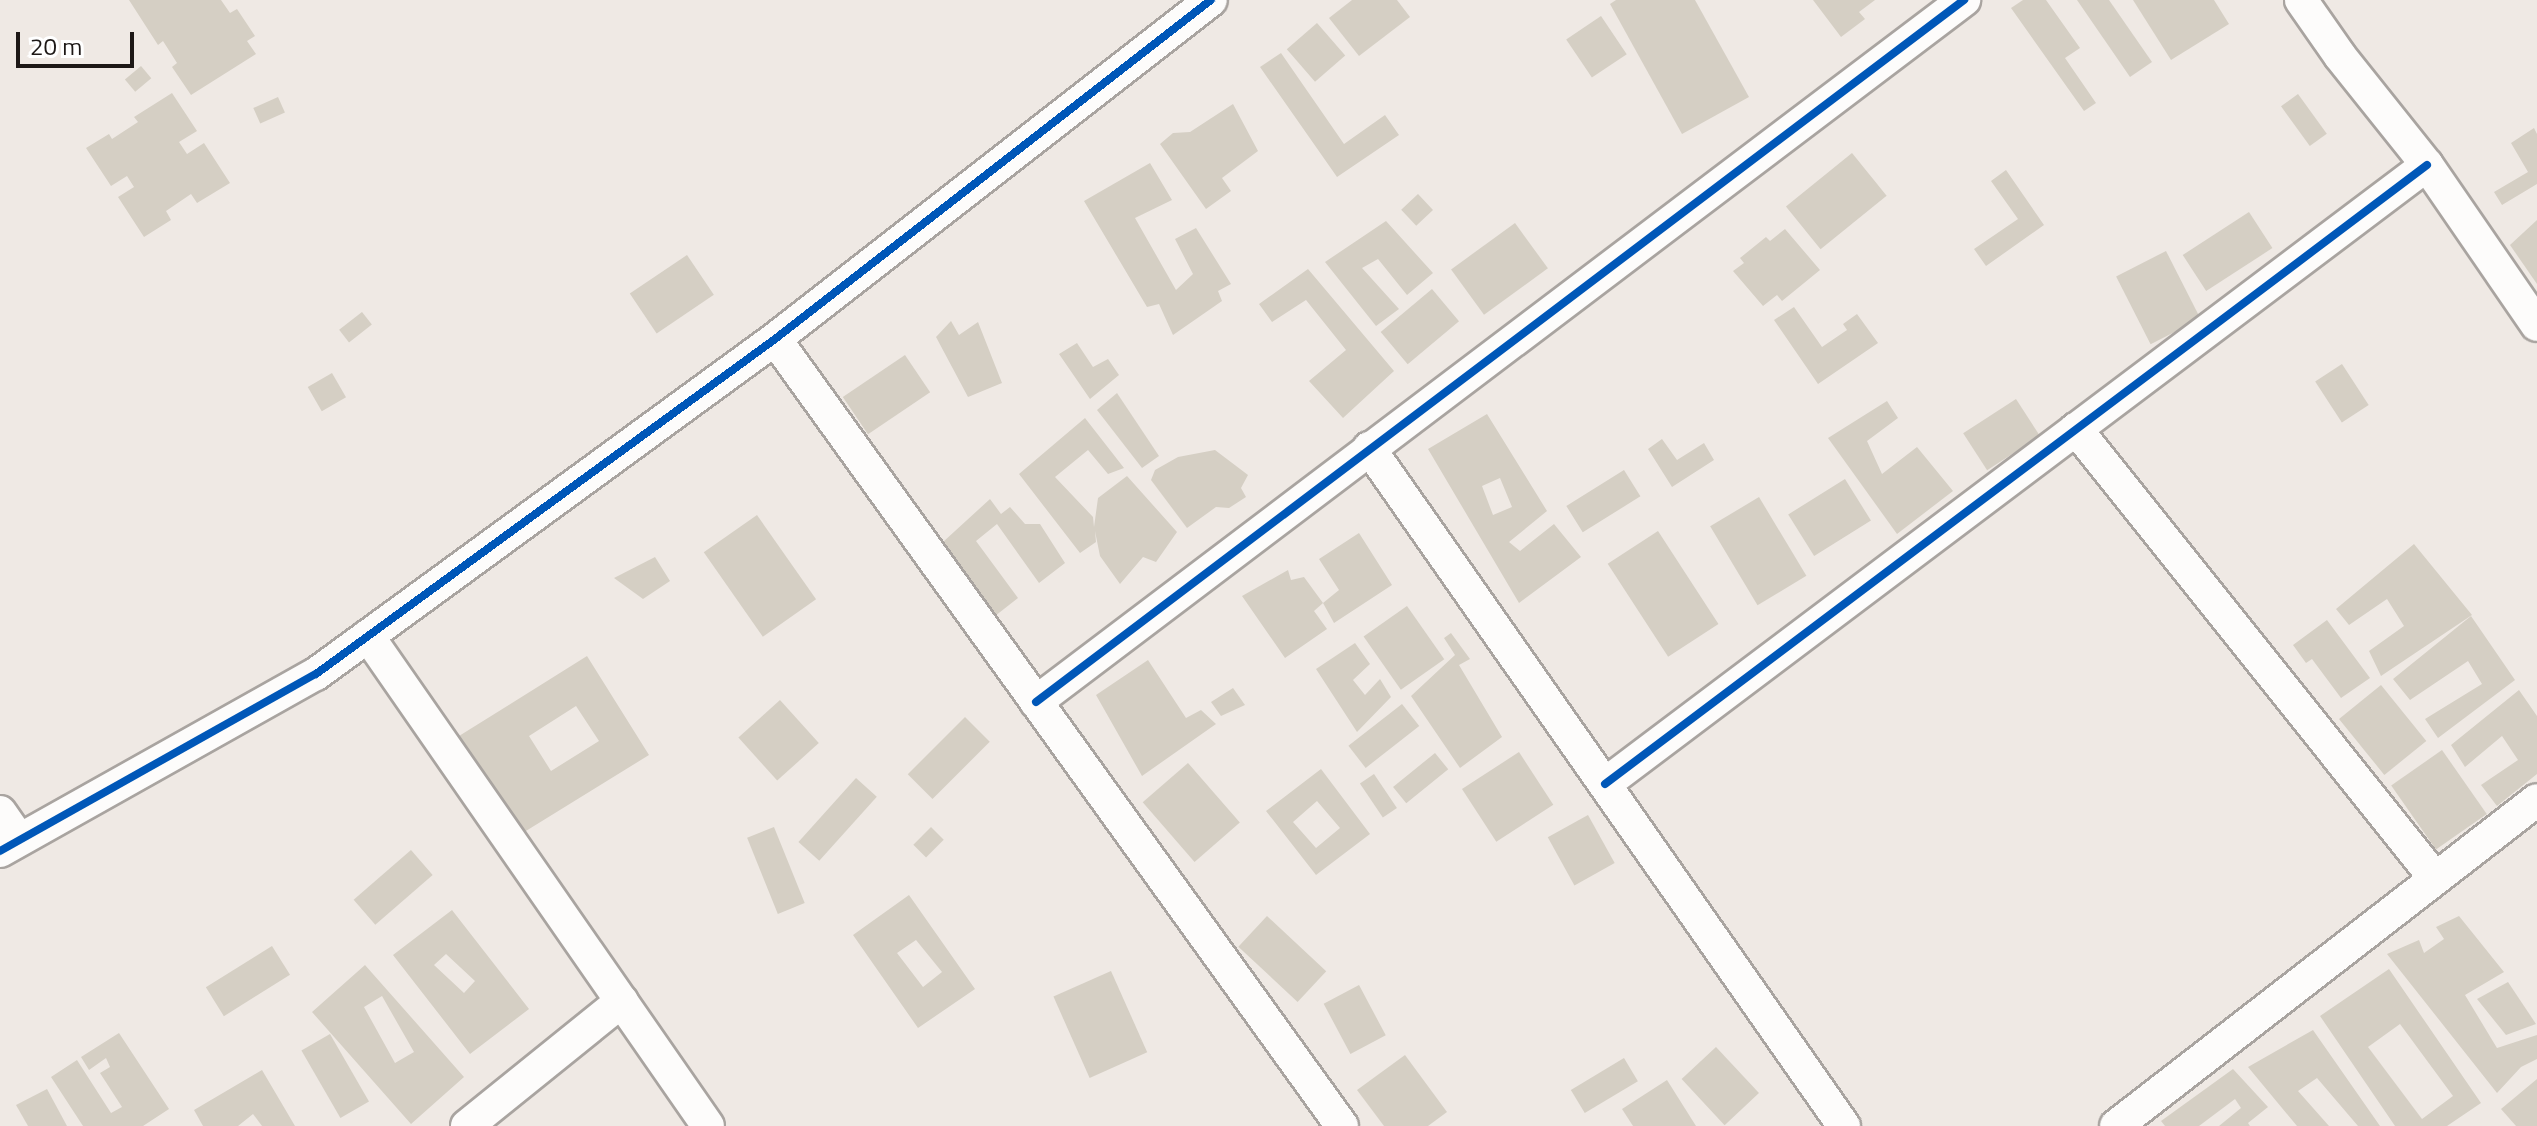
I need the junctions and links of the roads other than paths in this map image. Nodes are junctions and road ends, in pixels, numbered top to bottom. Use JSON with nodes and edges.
{"nodes":[{"id":1,"x":1211,"y":0,"type":"edge"},
{"id":2,"x":1964,"y":0,"type":"edge"},
{"id":3,"x":2301,"y":0,"type":"edge"},
{"id":4,"x":2427,"y":165,"type":"junction"},
{"id":5,"x":2537,"y":325,"type":"edge"},
{"id":6,"x":775,"y":339,"type":"junction"},
{"id":7,"x":2076,"y":429,"type":"junction"},
{"id":8,"x":1369,"y":448,"type":"junction"},
{"id":9,"x":368,"y":636,"type":"junction"},
{"id":10,"x":1036,"y":702,"type":"junction"},
{"id":11,"x":1605,"y":784,"type":"junction"},
{"id":12,"x":2537,"y":800,"type":"edge"},
{"id":13,"x":6,"y":834,"type":"edge"},
{"id":14,"x":2435,"y":878,"type":"junction"},
{"id":15,"x":622,"y":1001,"type":"junction"},
{"id":16,"x":2132,"y":1121,"type":"edge"},
{"id":17,"x":467,"y":1126,"type":"edge"},
{"id":18,"x":708,"y":1126,"type":"edge"},
{"id":19,"x":1342,"y":1126,"type":"edge"},
{"id":20,"x":1844,"y":1126,"type":"edge"}],
"edges":[{"from":1,"to":6,"type":"street"},
{"from":2,"to":8,"type":"street"},
{"from":3,"to":4,"type":"street"},
{"from":4,"to":5,"type":"street"},
{"from":4,"to":7,"type":"street"},
{"from":6,"to":9,"type":"street"},
{"from":6,"to":10,"type":"street"},
{"from":7,"to":11,"type":"street"},
{"from":7,"to":14,"type":"street"},
{"from":8,"to":10,"type":"street"},
{"from":8,"to":11,"type":"street"},
{"from":9,"to":13,"type":"street"},
{"from":9,"to":15,"type":"street"},
{"from":10,"to":19,"type":"street"},
{"from":11,"to":20,"type":"street"},
{"from":12,"to":14,"type":"street"},
{"from":14,"to":16,"type":"street"},
{"from":15,"to":17,"type":"street"},
{"from":15,"to":18,"type":"street"}]}
